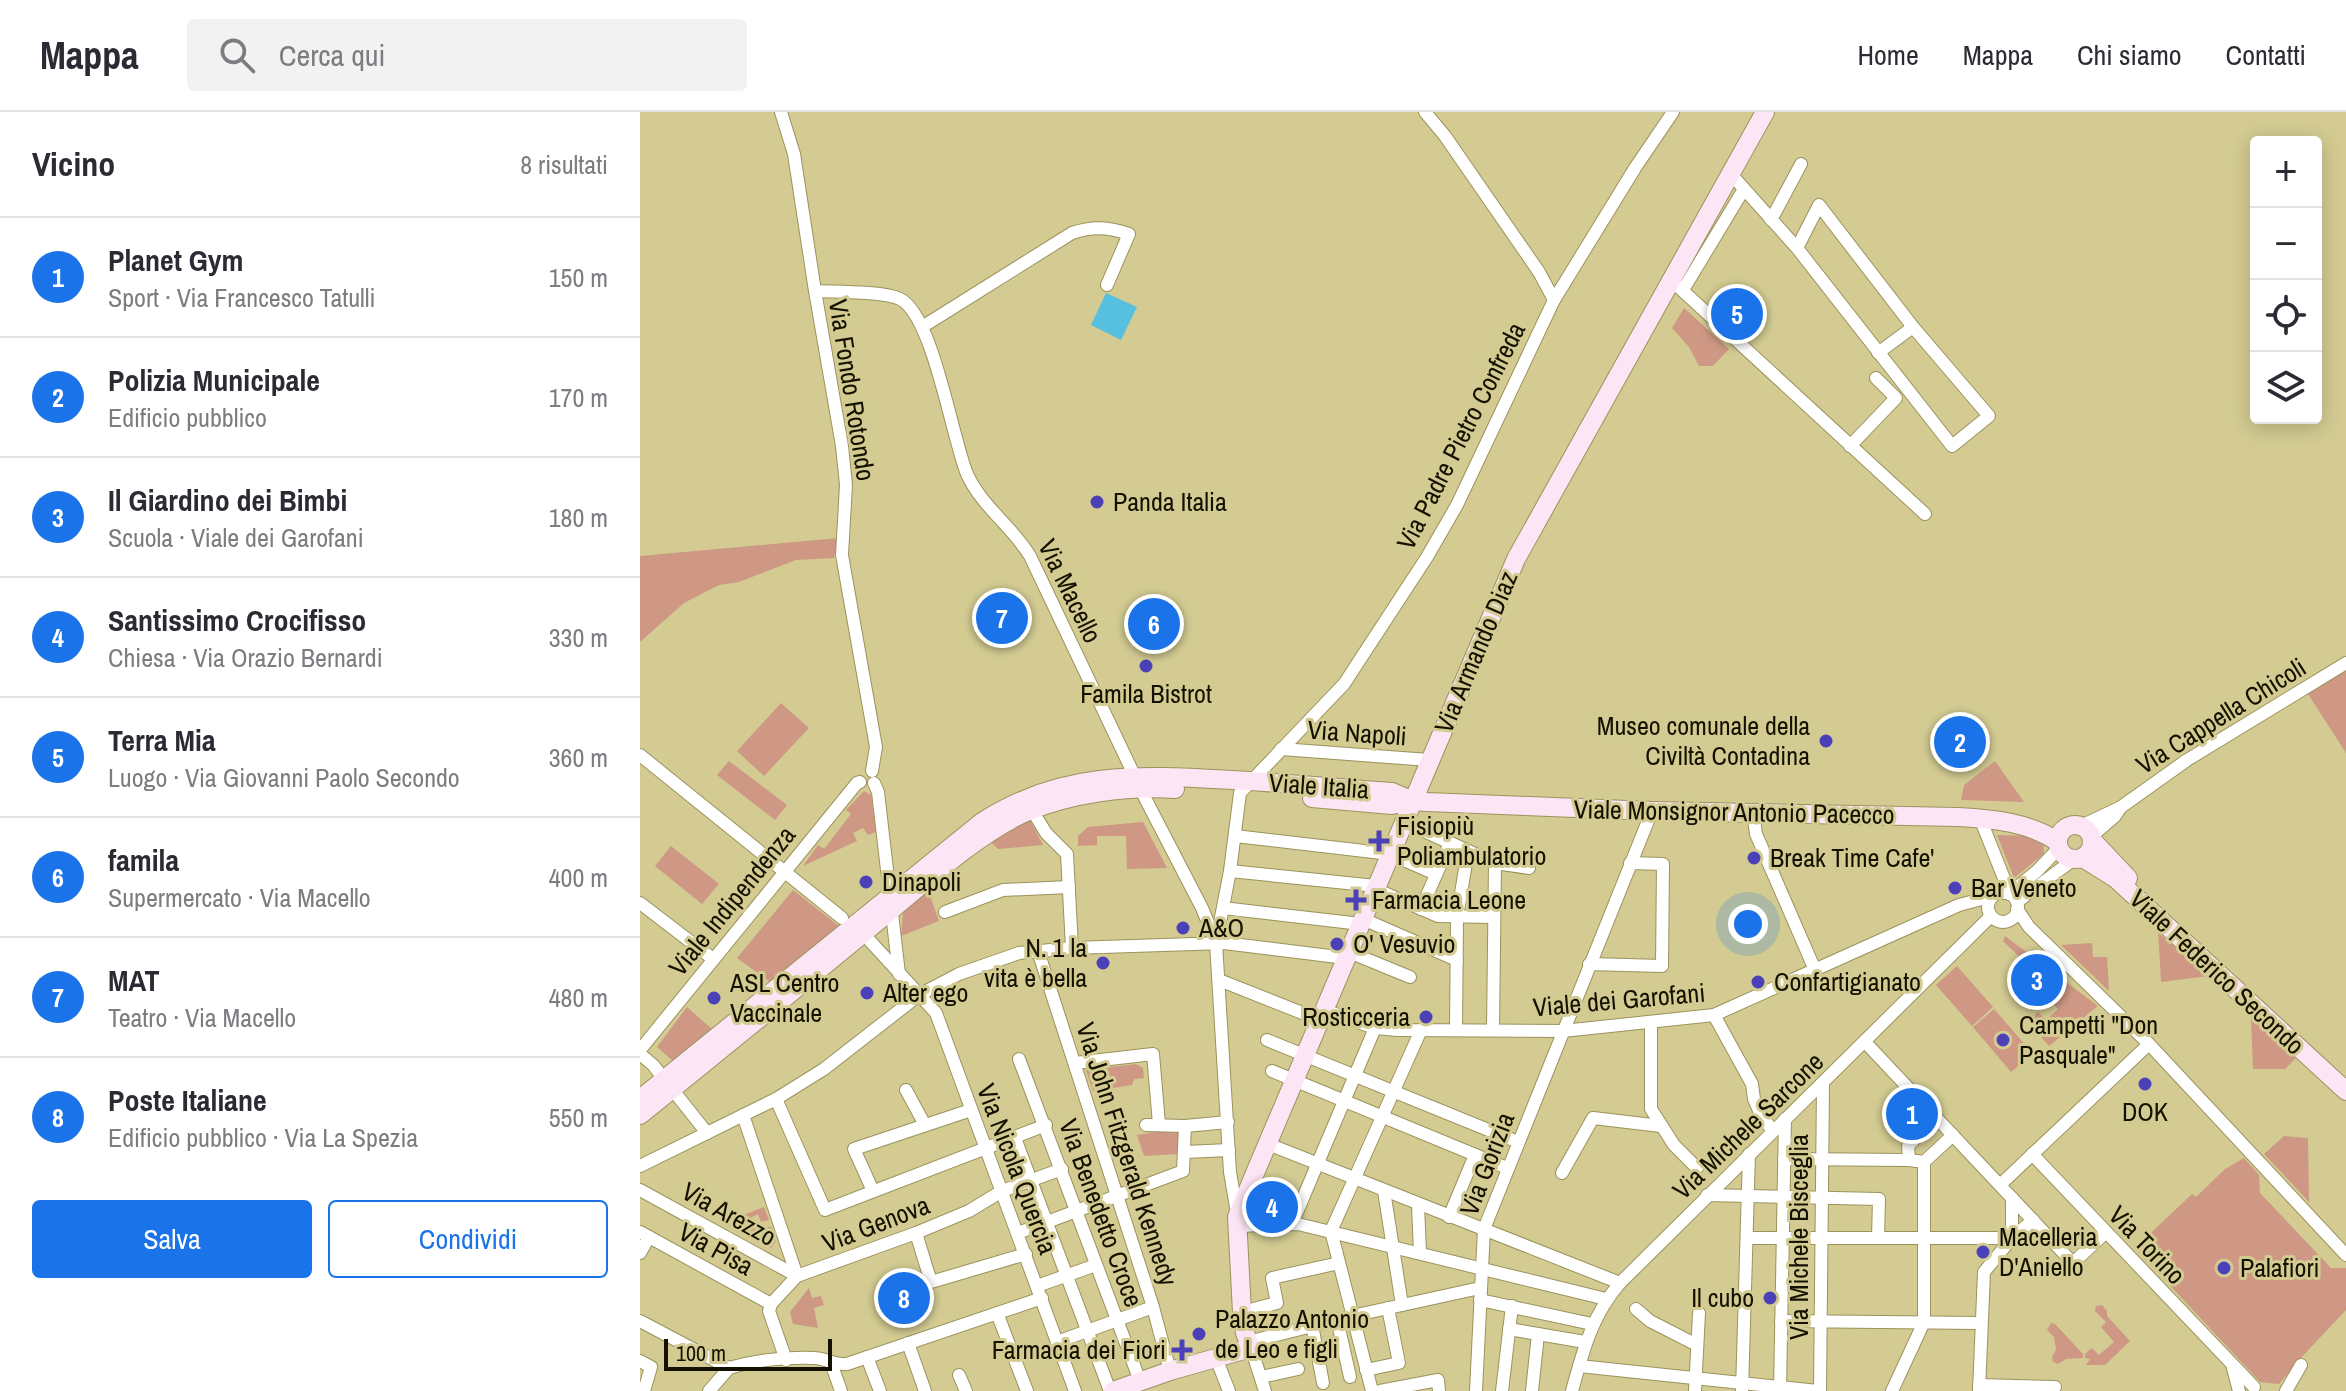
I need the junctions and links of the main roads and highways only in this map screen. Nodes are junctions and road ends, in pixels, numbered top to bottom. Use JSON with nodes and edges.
{"nodes":[{"id":1,"x":1765,"y":112,"type":"edge"},
{"id":2,"x":1138,"y":782,"type":"junction"},
{"id":3,"x":1413,"y":801,"type":"junction"},
{"id":4,"x":2076,"y":842,"type":"junction"},
{"id":5,"x":891,"y":902,"type":"junction"},
{"id":6,"x":2346,"y":1077,"type":"edge"},
{"id":7,"x":668,"y":1084,"type":"junction"},
{"id":8,"x":2346,"y":1091,"type":"edge"},
{"id":9,"x":640,"y":1099,"type":"edge"},
{"id":10,"x":640,"y":1115,"type":"edge"},
{"id":11,"x":1112,"y":1391,"type":"edge"}],
"edges":[{"from":1,"to":3,"type":"main road","name":"Via Armando Diaz"},
{"from":2,"to":3,"type":"main road","name":"Viale Italia"},
{"from":2,"to":5,"type":"main road","name":"Viale Italia"},
{"from":2,"to":5,"type":"main road","name":"Viale Italia"},
{"from":3,"to":4,"type":"main road","name":"Viale Monsignor Antonio Pacecco"},
{"from":3,"to":11,"type":"main road","name":"Via Armando Diaz"},
{"from":4,"to":6,"type":"main road","name":"Viale Federico Secondo"},
{"from":4,"to":8,"type":"main road","name":"Viale Federico Secondo"},
{"from":5,"to":7,"type":"main road","name":"Viale Italia"},
{"from":7,"to":9,"type":"main road","name":"Viale Italia"},
{"from":7,"to":10,"type":"main road","name":"Viale Italia"}]}
